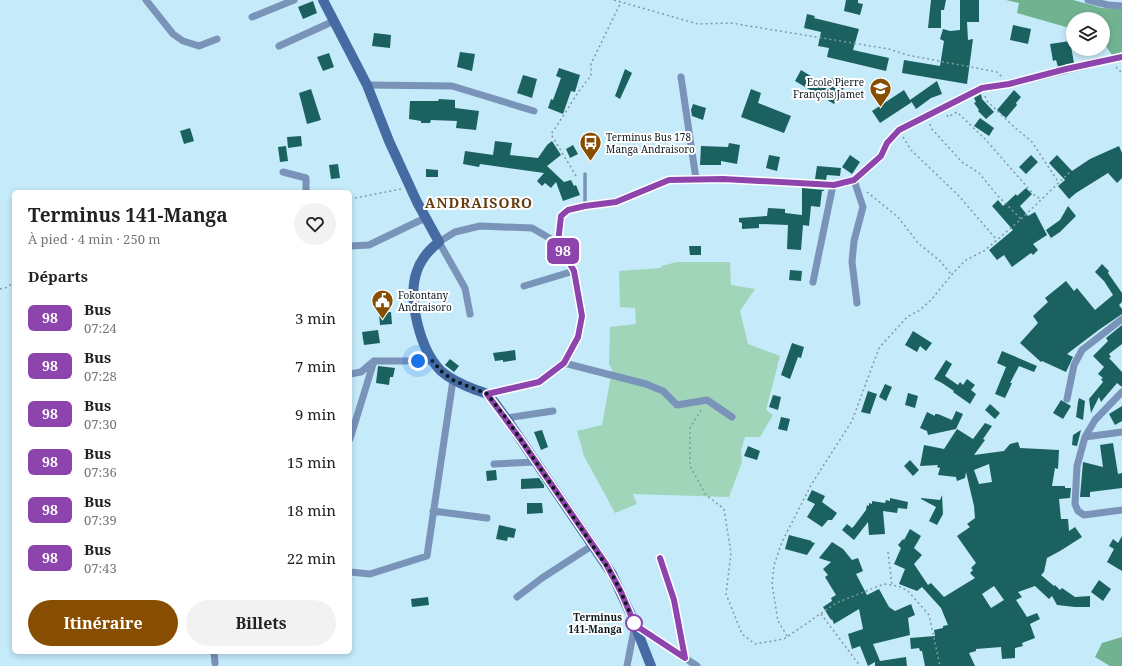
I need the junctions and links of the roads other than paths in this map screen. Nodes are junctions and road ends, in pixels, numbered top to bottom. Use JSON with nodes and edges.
{"nodes":[{"id":1,"x":146,"y":0,"type":"edge"},
{"id":2,"x":294,"y":0,"type":"edge"},
{"id":3,"x":323,"y":0,"type":"edge"},
{"id":4,"x":1088,"y":0,"type":"edge"},
{"id":5,"x":1122,"y":6,"type":"edge"},
{"id":6,"x":252,"y":17,"type":"dead end"},
{"id":7,"x":334,"y":21,"type":"junction"},
{"id":8,"x":217,"y":39,"type":"dead end"},
{"id":9,"x":279,"y":46,"type":"dead end"},
{"id":10,"x":1122,"y":57,"type":"edge"},
{"id":11,"x":681,"y":78,"type":"dead end"},
{"id":12,"x":367,"y":85,"type":"junction"},
{"id":13,"x":534,"y":111,"type":"dead end"},
{"id":14,"x":283,"y":172,"type":"dead end"},
{"id":15,"x":585,"y":174,"type":"dead end"},
{"id":16,"x":696,"y":179,"type":"junction"},
{"id":17,"x":854,"y":180,"type":"junction"},
{"id":18,"x":834,"y":185,"type":"junction"},
{"id":19,"x":306,"y":190,"type":"edge"},
{"id":20,"x":585,"y":206,"type":"junction"},
{"id":21,"x":425,"y":218,"type":"junction"},
{"id":22,"x":439,"y":242,"type":"junction"},
{"id":23,"x":558,"y":243,"type":"junction"},
{"id":24,"x":352,"y":246,"type":"edge"},
{"id":25,"x":574,"y":271,"type":"junction"},
{"id":26,"x":813,"y":282,"type":"dead end"},
{"id":27,"x":524,"y":286,"type":"dead end"},
{"id":28,"x":858,"y":303,"type":"dead end"},
{"id":29,"x":470,"y":314,"type":"dead end"},
{"id":30,"x":1122,"y":319,"type":"edge"},
{"id":31,"x":374,"y":360,"type":"junction"},
{"id":32,"x":433,"y":361,"type":"junction"},
{"id":33,"x":564,"y":363,"type":"junction"},
{"id":34,"x":352,"y":374,"type":"edge"},
{"id":35,"x":453,"y":380,"type":"junction"},
{"id":36,"x":1122,"y":392,"type":"edge"},
{"id":37,"x":487,"y":394,"type":"junction"},
{"id":38,"x":1067,"y":399,"type":"dead end"},
{"id":39,"x":553,"y":411,"type":"dead end"},
{"id":40,"x":732,"y":417,"type":"dead end"},
{"id":41,"x":506,"y":418,"type":"junction"},
{"id":42,"x":352,"y":432,"type":"edge"},
{"id":43,"x":1122,"y":432,"type":"edge"},
{"id":44,"x":1085,"y":438,"type":"junction"},
{"id":45,"x":536,"y":462,"type":"junction"},
{"id":46,"x":494,"y":464,"type":"dead end"},
{"id":47,"x":1122,"y":510,"type":"edge"},
{"id":48,"x":433,"y":511,"type":"junction"},
{"id":49,"x":487,"y":518,"type":"dead end"},
{"id":50,"x":593,"y":545,"type":"junction"},
{"id":51,"x":660,"y":558,"type":"dead end"},
{"id":52,"x":352,"y":572,"type":"edge"},
{"id":53,"x":517,"y":597,"type":"dead end"},
{"id":54,"x":635,"y":625,"type":"junction"},
{"id":55,"x":214,"y":654,"type":"edge"},
{"id":56,"x":685,"y":658,"type":"junction"},
{"id":57,"x":215,"y":663,"type":"dead end"},
{"id":58,"x":627,"y":666,"type":"edge"},
{"id":59,"x":651,"y":666,"type":"edge"},
{"id":60,"x":697,"y":666,"type":"edge"}],
"edges":[{"from":1,"to":8,"type":"street"},
{"from":2,"to":6,"type":"street"},
{"from":3,"to":7,"type":"street"},
{"from":4,"to":5,"type":"street"},
{"from":7,"to":9,"type":"street"},
{"from":7,"to":12,"type":"street"},
{"from":10,"to":17,"type":"street"},
{"from":11,"to":16,"type":"street"},
{"from":12,"to":13,"type":"street"},
{"from":12,"to":21,"type":"street"},
{"from":14,"to":19,"type":"street"},
{"from":15,"to":20,"type":"lane"},
{"from":16,"to":18,"type":"street"},
{"from":16,"to":20,"type":"street"},
{"from":17,"to":18,"type":"street"},
{"from":17,"to":28,"type":"street"},
{"from":18,"to":26,"type":"street"},
{"from":20,"to":23,"type":"street"},
{"from":21,"to":22,"type":"street"},
{"from":21,"to":24,"type":"street"},
{"from":22,"to":23,"type":"street"},
{"from":22,"to":29,"type":"street"},
{"from":22,"to":32,"type":"street"},
{"from":23,"to":25,"type":"street"},
{"from":25,"to":27,"type":"street"},
{"from":25,"to":33,"type":"street"},
{"from":30,"to":38,"type":"street"},
{"from":31,"to":32,"type":"street"},
{"from":31,"to":34,"type":"street"},
{"from":31,"to":42,"type":"street"},
{"from":32,"to":35,"type":"street"},
{"from":33,"to":37,"type":"street"},
{"from":33,"to":40,"type":"street"},
{"from":35,"to":37,"type":"street"},
{"from":35,"to":48,"type":"street"},
{"from":36,"to":44,"type":"street"},
{"from":37,"to":41,"type":"street"},
{"from":39,"to":41,"type":"street"},
{"from":41,"to":45,"type":"street"},
{"from":43,"to":44,"type":"street"},
{"from":44,"to":47,"type":"street"},
{"from":45,"to":46,"type":"street"},
{"from":45,"to":50,"type":"street"},
{"from":48,"to":49,"type":"street"},
{"from":48,"to":52,"type":"street"},
{"from":50,"to":53,"type":"street"},
{"from":50,"to":54,"type":"street"},
{"from":51,"to":56,"type":"street"},
{"from":54,"to":56,"type":"street"},
{"from":54,"to":58,"type":"street"},
{"from":54,"to":59,"type":"street"},
{"from":55,"to":57,"type":"street"},
{"from":56,"to":60,"type":"street"}]}
